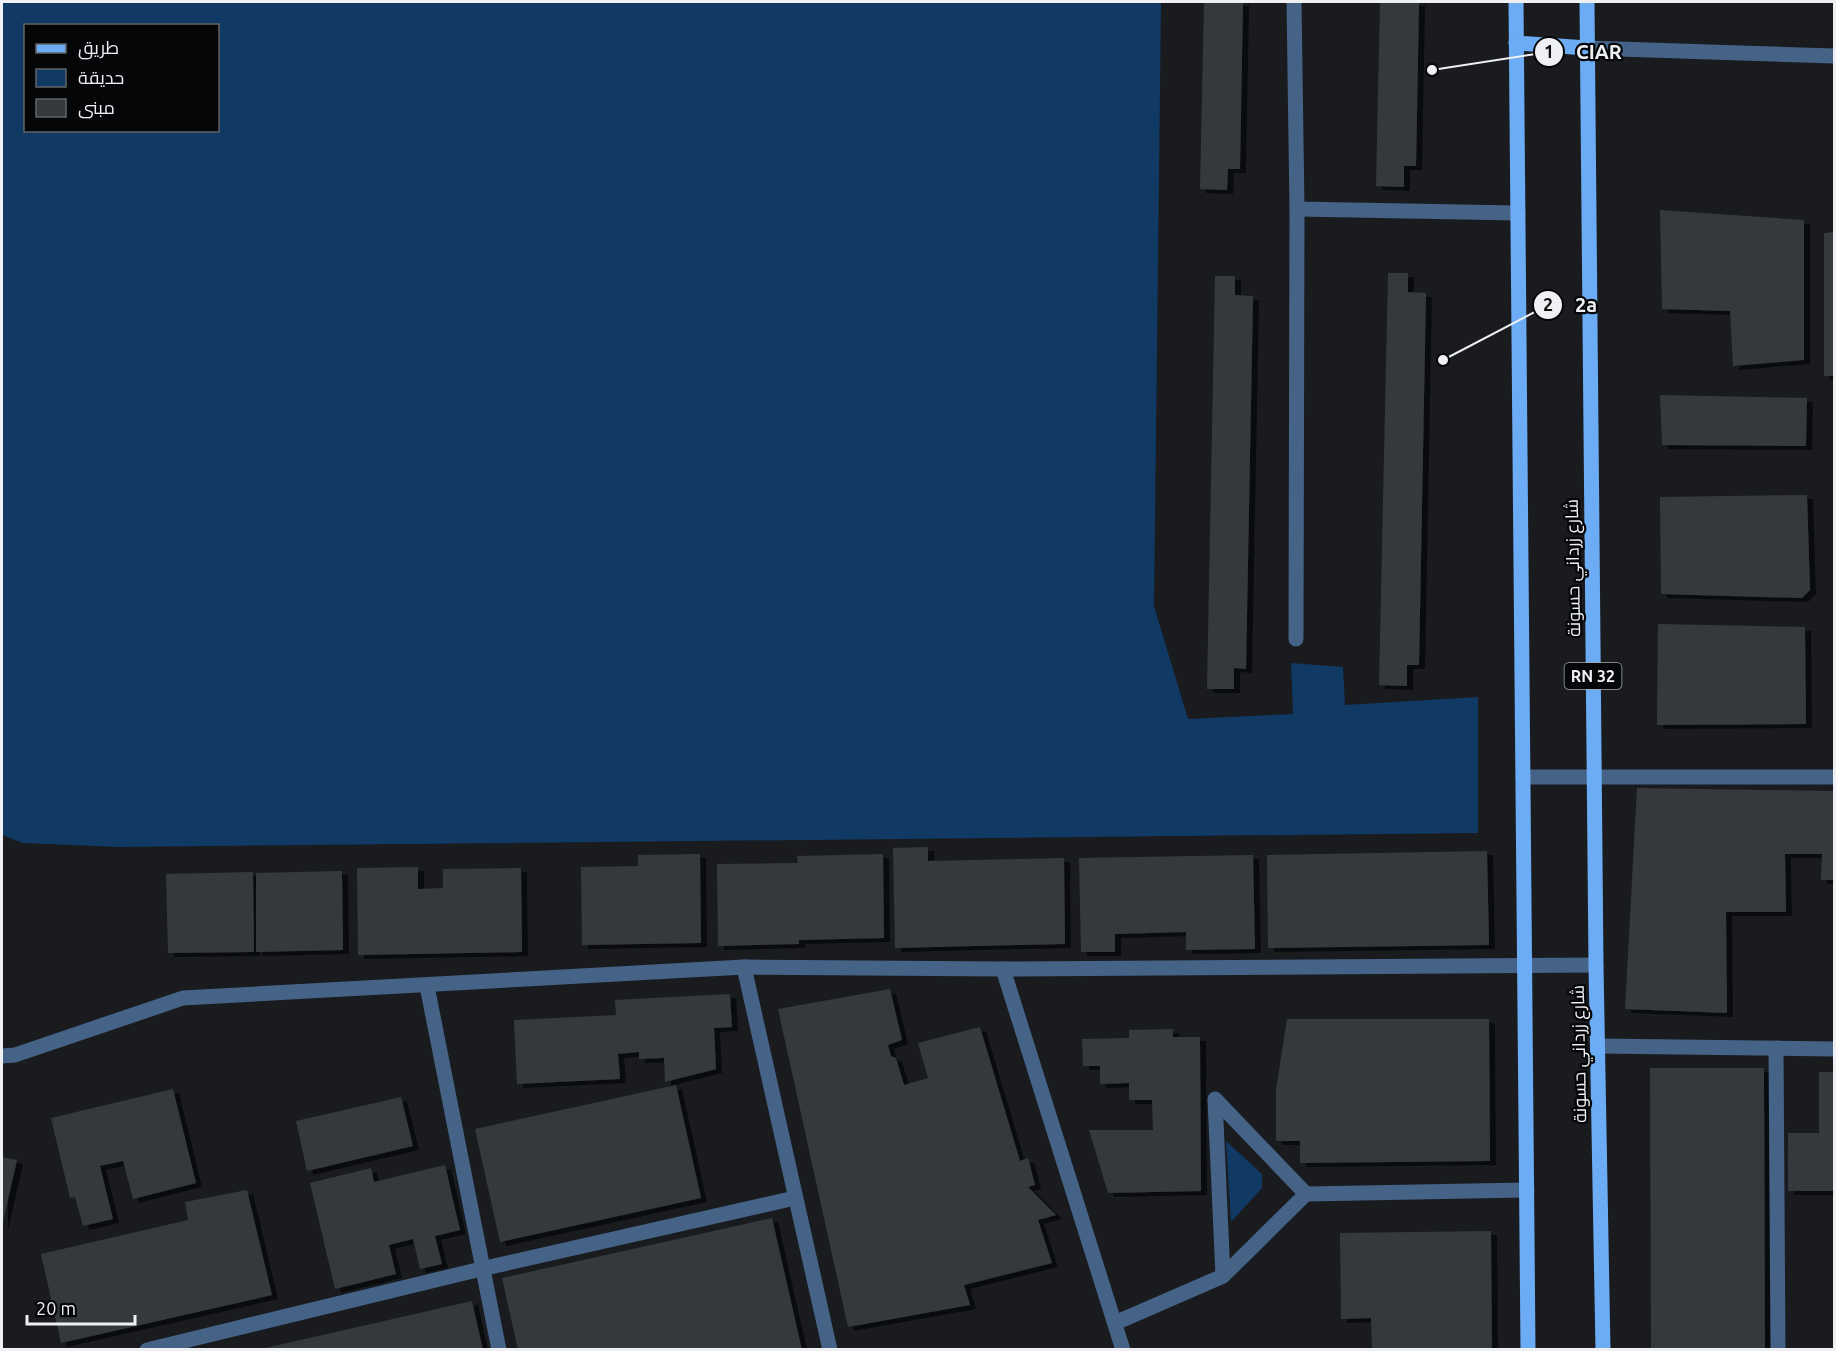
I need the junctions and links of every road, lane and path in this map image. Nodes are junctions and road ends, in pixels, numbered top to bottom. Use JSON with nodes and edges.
{"nodes":[{"id":1,"x":1294,"y":2,"type":"edge"},
{"id":2,"x":1516,"y":2,"type":"edge"},
{"id":3,"x":1587,"y":2,"type":"edge"},
{"id":4,"x":1516,"y":43,"type":"junction"},
{"id":5,"x":1587,"y":48,"type":"junction"},
{"id":6,"x":1834,"y":56,"type":"edge"},
{"id":7,"x":1298,"y":209,"type":"junction"},
{"id":8,"x":1518,"y":213,"type":"junction"},
{"id":9,"x":1296,"y":639,"type":"dead end"},
{"id":10,"x":1594,"y":776,"type":"junction"},
{"id":11,"x":1523,"y":777,"type":"junction"},
{"id":12,"x":1834,"y":777,"type":"edge"},
{"id":13,"x":1525,"y":965,"type":"junction"},
{"id":14,"x":1596,"y":965,"type":"junction"},
{"id":15,"x":744,"y":968,"type":"junction"},
{"id":16,"x":1003,"y":969,"type":"junction"},
{"id":17,"x":427,"y":986,"type":"junction"},
{"id":18,"x":1598,"y":1046,"type":"junction"},
{"id":19,"x":1776,"y":1048,"type":"junction"},
{"id":20,"x":1834,"y":1049,"type":"edge"},
{"id":21,"x":2,"y":1056,"type":"edge"},
{"id":22,"x":1527,"y":1190,"type":"junction"},
{"id":23,"x":1306,"y":1194,"type":"junction"},
{"id":24,"x":795,"y":1198,"type":"junction"},
{"id":25,"x":481,"y":1269,"type":"junction"},
{"id":26,"x":1223,"y":1276,"type":"junction"},
{"id":27,"x":1115,"y":1323,"type":"junction"},
{"id":28,"x":147,"y":1350,"type":"edge"},
{"id":29,"x":499,"y":1350,"type":"edge"},
{"id":30,"x":830,"y":1350,"type":"edge"},
{"id":31,"x":1123,"y":1350,"type":"edge"},
{"id":32,"x":1528,"y":1350,"type":"edge"},
{"id":33,"x":1603,"y":1350,"type":"edge"},
{"id":34,"x":1778,"y":1350,"type":"edge"}],
"edges":[{"from":1,"to":7,"type":"street"},
{"from":2,"to":4,"type":"main road"},
{"from":3,"to":5,"type":"main road","name":"شارع زرداني حسونة","number":"RN 32"},
{"from":4,"to":5,"type":"main road"},
{"from":4,"to":8,"type":"main road"},
{"from":5,"to":6,"type":"street"},
{"from":5,"to":10,"type":"main road","name":"شارع زرداني حسونة","number":"RN 32"},
{"from":7,"to":8,"type":"street"},
{"from":7,"to":9,"type":"street"},
{"from":8,"to":11,"type":"main road"},
{"from":10,"to":11,"type":"street"},
{"from":10,"to":12,"type":"street"},
{"from":10,"to":14,"type":"main road","name":"شارع زرداني حسونة","number":"RN 32"},
{"from":11,"to":13,"type":"main road"},
{"from":13,"to":14,"type":"street"},
{"from":13,"to":16,"type":"street"},
{"from":13,"to":22,"type":"main road"},
{"from":14,"to":18,"type":"main road","name":"شارع زرداني حسونة","number":"RN 32"},
{"from":15,"to":16,"type":"street"},
{"from":15,"to":17,"type":"street"},
{"from":15,"to":24,"type":"street"},
{"from":16,"to":27,"type":"street"},
{"from":17,"to":21,"type":"street"},
{"from":17,"to":25,"type":"street"},
{"from":18,"to":19,"type":"street"},
{"from":18,"to":33,"type":"main road","name":"شارع زرداني حسونة","number":"RN 32"},
{"from":19,"to":20,"type":"street"},
{"from":19,"to":34,"type":"street"},
{"from":22,"to":23,"type":"street"},
{"from":22,"to":32,"type":"main road"},
{"from":23,"to":26,"type":"street"},
{"from":23,"to":26,"type":"street"},
{"from":24,"to":25,"type":"street"},
{"from":24,"to":30,"type":"street"},
{"from":25,"to":28,"type":"street"},
{"from":25,"to":29,"type":"street"},
{"from":26,"to":27,"type":"street"},
{"from":27,"to":31,"type":"street"}]}
